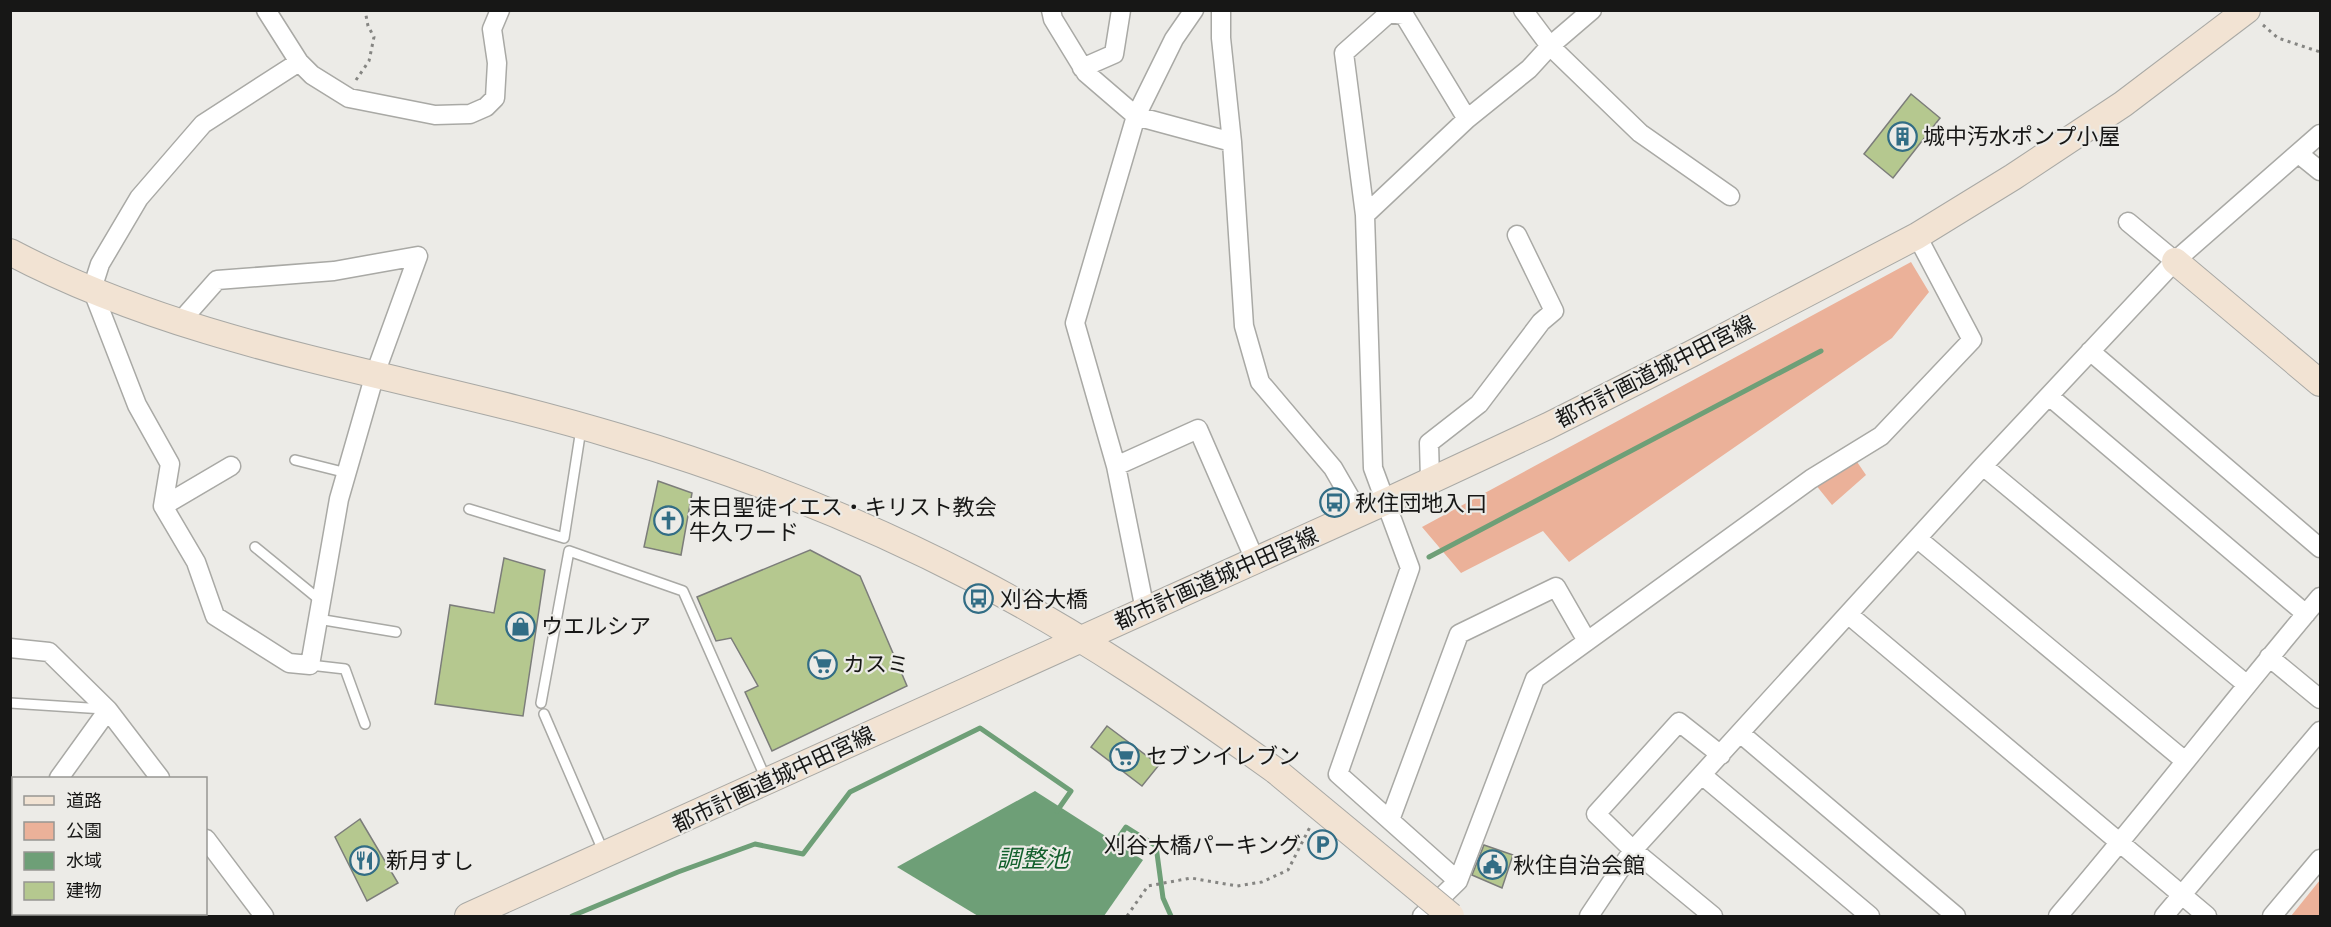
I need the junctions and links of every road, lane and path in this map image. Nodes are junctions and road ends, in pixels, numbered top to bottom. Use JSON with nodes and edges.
{"nodes":[{"id":1,"x":266,"y":10,"type":"edge"},
{"id":2,"x":365,"y":10,"type":"edge"},
{"id":3,"x":500,"y":10,"type":"edge"},
{"id":4,"x":1051,"y":10,"type":"edge"},
{"id":5,"x":1121,"y":10,"type":"edge"},
{"id":6,"x":1194,"y":10,"type":"edge"},
{"id":7,"x":1221,"y":10,"type":"edge"},
{"id":8,"x":1523,"y":10,"type":"edge"},
{"id":9,"x":1592,"y":10,"type":"edge"},
{"id":10,"x":2247,"y":11,"type":"edge"},
{"id":11,"x":1550,"y":46,"type":"junction"},
{"id":12,"x":2320,"y":52,"type":"edge"},
{"id":13,"x":299,"y":62,"type":"junction"},
{"id":14,"x":1082,"y":68,"type":"junction"},
{"id":15,"x":346,"y":96,"type":"junction"},
{"id":16,"x":1136,"y":116,"type":"junction"},
{"id":17,"x":1467,"y":119,"type":"junction"},
{"id":18,"x":2320,"y":134,"type":"edge"},
{"id":19,"x":1232,"y":142,"type":"junction"},
{"id":20,"x":2299,"y":154,"type":"junction"},
{"id":21,"x":2320,"y":171,"type":"edge"},
{"id":22,"x":1730,"y":196,"type":"dead end"},
{"id":23,"x":1365,"y":215,"type":"junction"},
{"id":24,"x":2128,"y":222,"type":"dead end"},
{"id":25,"x":1517,"y":235,"type":"dead end"},
{"id":26,"x":1917,"y":236,"type":"junction"},
{"id":27,"x":10,"y":252,"type":"edge"},
{"id":28,"x":2175,"y":261,"type":"junction"},
{"id":29,"x":92,"y":289,"type":"junction"},
{"id":30,"x":178,"y":322,"type":"junction"},
{"id":31,"x":2090,"y":351,"type":"junction"},
{"id":32,"x":375,"y":374,"type":"junction"},
{"id":33,"x":2320,"y":383,"type":"edge"},
{"id":34,"x":2049,"y":396,"type":"junction"},
{"id":35,"x":582,"y":426,"type":"junction"},
{"id":36,"x":295,"y":460,"type":"dead end"},
{"id":37,"x":231,"y":466,"type":"dead end"},
{"id":38,"x":1116,"y":466,"type":"junction"},
{"id":39,"x":1983,"y":466,"type":"junction"},
{"id":40,"x":347,"y":472,"type":"junction"},
{"id":41,"x":1431,"y":480,"type":"junction"},
{"id":42,"x":1387,"y":501,"type":"junction"},
{"id":43,"x":163,"y":506,"type":"junction"},
{"id":44,"x":469,"y":509,"type":"dead end"},
{"id":45,"x":1359,"y":513,"type":"junction"},
{"id":46,"x":1918,"y":540,"type":"junction"},
{"id":47,"x":255,"y":547,"type":"dead end"},
{"id":48,"x":2320,"y":548,"type":"edge"},
{"id":49,"x":1255,"y":560,"type":"junction"},
{"id":50,"x":2320,"y":597,"type":"edge"},
{"id":51,"x":320,"y":610,"type":"junction"},
{"id":52,"x":1145,"y":610,"type":"junction"},
{"id":53,"x":2306,"y":614,"type":"junction"},
{"id":54,"x":1849,"y":615,"type":"junction"},
{"id":55,"x":396,"y":632,"type":"dead end"},
{"id":56,"x":1080,"y":639,"type":"junction"},
{"id":57,"x":1587,"y":641,"type":"junction"},
{"id":58,"x":10,"y":648,"type":"edge"},
{"id":59,"x":2269,"y":657,"type":"junction"},
{"id":60,"x":310,"y":665,"type":"junction"},
{"id":61,"x":2246,"y":684,"type":"junction"},
{"id":62,"x":2320,"y":699,"type":"edge"},
{"id":63,"x":10,"y":703,"type":"edge"},
{"id":64,"x":541,"y":703,"type":"dead end"},
{"id":65,"x":108,"y":710,"type":"junction"},
{"id":66,"x":544,"y":714,"type":"dead end"},
{"id":67,"x":365,"y":724,"type":"dead end"},
{"id":68,"x":2320,"y":731,"type":"edge"},
{"id":69,"x":1740,"y":734,"type":"junction"},
{"id":70,"x":1720,"y":755,"type":"junction"},
{"id":71,"x":2185,"y":761,"type":"junction"},
{"id":72,"x":1702,"y":775,"type":"junction"},
{"id":73,"x":60,"y":777,"type":"edge"},
{"id":74,"x":159,"y":777,"type":"edge"},
{"id":75,"x":767,"y":781,"type":"junction"},
{"id":76,"x":1314,"y":820,"type":"dead end"},
{"id":77,"x":1390,"y":820,"type":"junction"},
{"id":78,"x":207,"y":840,"type":"edge"},
{"id":79,"x":2120,"y":844,"type":"junction"},
{"id":80,"x":1633,"y":850,"type":"junction"},
{"id":81,"x":605,"y":855,"type":"junction"},
{"id":82,"x":2320,"y":859,"type":"edge"},
{"id":83,"x":1458,"y":881,"type":"junction"},
{"id":84,"x":2182,"y":896,"type":"junction"},
{"id":85,"x":264,"y":916,"type":"edge"},
{"id":86,"x":468,"y":916,"type":"edge"},
{"id":87,"x":1127,"y":916,"type":"edge"},
{"id":88,"x":1422,"y":916,"type":"edge"},
{"id":89,"x":1451,"y":916,"type":"edge"},
{"id":90,"x":1589,"y":916,"type":"edge"},
{"id":91,"x":1713,"y":916,"type":"edge"},
{"id":92,"x":1870,"y":916,"type":"edge"},
{"id":93,"x":1956,"y":916,"type":"edge"},
{"id":94,"x":2058,"y":916,"type":"edge"},
{"id":95,"x":2164,"y":916,"type":"edge"},
{"id":96,"x":2207,"y":916,"type":"edge"},
{"id":97,"x":2272,"y":916,"type":"edge"}],
"edges":[{"from":1,"to":13,"type":"street"},
{"from":2,"to":15,"type":"path"},
{"from":3,"to":15,"type":"street"},
{"from":4,"to":14,"type":"street"},
{"from":5,"to":14,"type":"street"},
{"from":6,"to":16,"type":"street"},
{"from":7,"to":19,"type":"street"},
{"from":8,"to":11,"type":"street"},
{"from":9,"to":11,"type":"street"},
{"from":10,"to":12,"type":"path"},
{"from":10,"to":26,"type":"street","name":"都市計画道城中田宮線"},
{"from":11,"to":17,"type":"street"},
{"from":11,"to":22,"type":"street"},
{"from":13,"to":15,"type":"street"},
{"from":13,"to":29,"type":"street"},
{"from":14,"to":16,"type":"street"},
{"from":16,"to":19,"type":"street"},
{"from":16,"to":38,"type":"street"},
{"from":17,"to":23,"type":"street"},
{"from":17,"to":23,"type":"street"},
{"from":18,"to":20,"type":"street"},
{"from":19,"to":45,"type":"street"},
{"from":20,"to":21,"type":"street"},
{"from":20,"to":28,"type":"street"},
{"from":23,"to":42,"type":"street"},
{"from":24,"to":28,"type":"street"},
{"from":25,"to":41,"type":"street"},
{"from":26,"to":41,"type":"street","name":"都市計画道城中田宮線"},
{"from":26,"to":57,"type":"street"},
{"from":27,"to":29,"type":"street"},
{"from":28,"to":31,"type":"street"},
{"from":28,"to":33,"type":"street"},
{"from":29,"to":30,"type":"street"},
{"from":29,"to":43,"type":"street"},
{"from":30,"to":32,"type":"street"},
{"from":30,"to":32,"type":"street"},
{"from":31,"to":34,"type":"street"},
{"from":31,"to":48,"type":"street"},
{"from":32,"to":35,"type":"street"},
{"from":32,"to":40,"type":"street"},
{"from":34,"to":39,"type":"street"},
{"from":34,"to":53,"type":"street"},
{"from":35,"to":44,"type":"lane"},
{"from":35,"to":56,"type":"street"},
{"from":36,"to":40,"type":"lane"},
{"from":37,"to":43,"type":"street"},
{"from":38,"to":49,"type":"street"},
{"from":38,"to":52,"type":"street"},
{"from":39,"to":46,"type":"street"},
{"from":39,"to":61,"type":"street"},
{"from":40,"to":51,"type":"street"},
{"from":41,"to":42,"type":"street","name":"都市計画道城中田宮線"},
{"from":42,"to":45,"type":"street","name":"都市計画道城中田宮線"},
{"from":42,"to":77,"type":"street"},
{"from":43,"to":60,"type":"street"},
{"from":45,"to":49,"type":"street","name":"都市計画道城中田宮線"},
{"from":46,"to":54,"type":"street"},
{"from":46,"to":71,"type":"street"},
{"from":47,"to":51,"type":"lane"},
{"from":49,"to":52,"type":"street","name":"都市計画道城中田宮線"},
{"from":50,"to":53,"type":"street"},
{"from":51,"to":55,"type":"lane"},
{"from":51,"to":60,"type":"street"},
{"from":52,"to":56,"type":"street","name":"都市計画道城中田宮線"},
{"from":53,"to":59,"type":"street"},
{"from":54,"to":69,"type":"street"},
{"from":54,"to":79,"type":"street"},
{"from":56,"to":75,"type":"street","name":"都市計画道城中田宮線"},
{"from":56,"to":89,"type":"street","bridge":true},
{"from":57,"to":77,"type":"street"},
{"from":57,"to":83,"type":"street"},
{"from":58,"to":65,"type":"street"},
{"from":59,"to":61,"type":"street"},
{"from":59,"to":62,"type":"street"},
{"from":60,"to":67,"type":"lane"},
{"from":61,"to":71,"type":"street"},
{"from":63,"to":65,"type":"lane"},
{"from":64,"to":75,"type":"lane"},
{"from":65,"to":73,"type":"street"},
{"from":65,"to":74,"type":"street"},
{"from":66,"to":81,"type":"lane"},
{"from":68,"to":84,"type":"street"},
{"from":69,"to":70,"type":"street"},
{"from":69,"to":93,"type":"street"},
{"from":70,"to":72,"type":"street"},
{"from":70,"to":80,"type":"street"},
{"from":71,"to":79,"type":"street"},
{"from":72,"to":80,"type":"street"},
{"from":72,"to":92,"type":"street"},
{"from":75,"to":81,"type":"street","name":"都市計画道城中田宮線"},
{"from":76,"to":87,"type":"path"},
{"from":77,"to":83,"type":"street"},
{"from":78,"to":85,"type":"street"},
{"from":79,"to":84,"type":"street"},
{"from":79,"to":94,"type":"street"},
{"from":80,"to":90,"type":"street"},
{"from":80,"to":91,"type":"street"},
{"from":81,"to":86,"type":"street","name":"都市計画道城中田宮線"},
{"from":82,"to":97,"type":"street"},
{"from":83,"to":88,"type":"street"},
{"from":84,"to":95,"type":"street"},
{"from":84,"to":96,"type":"street"}]}
